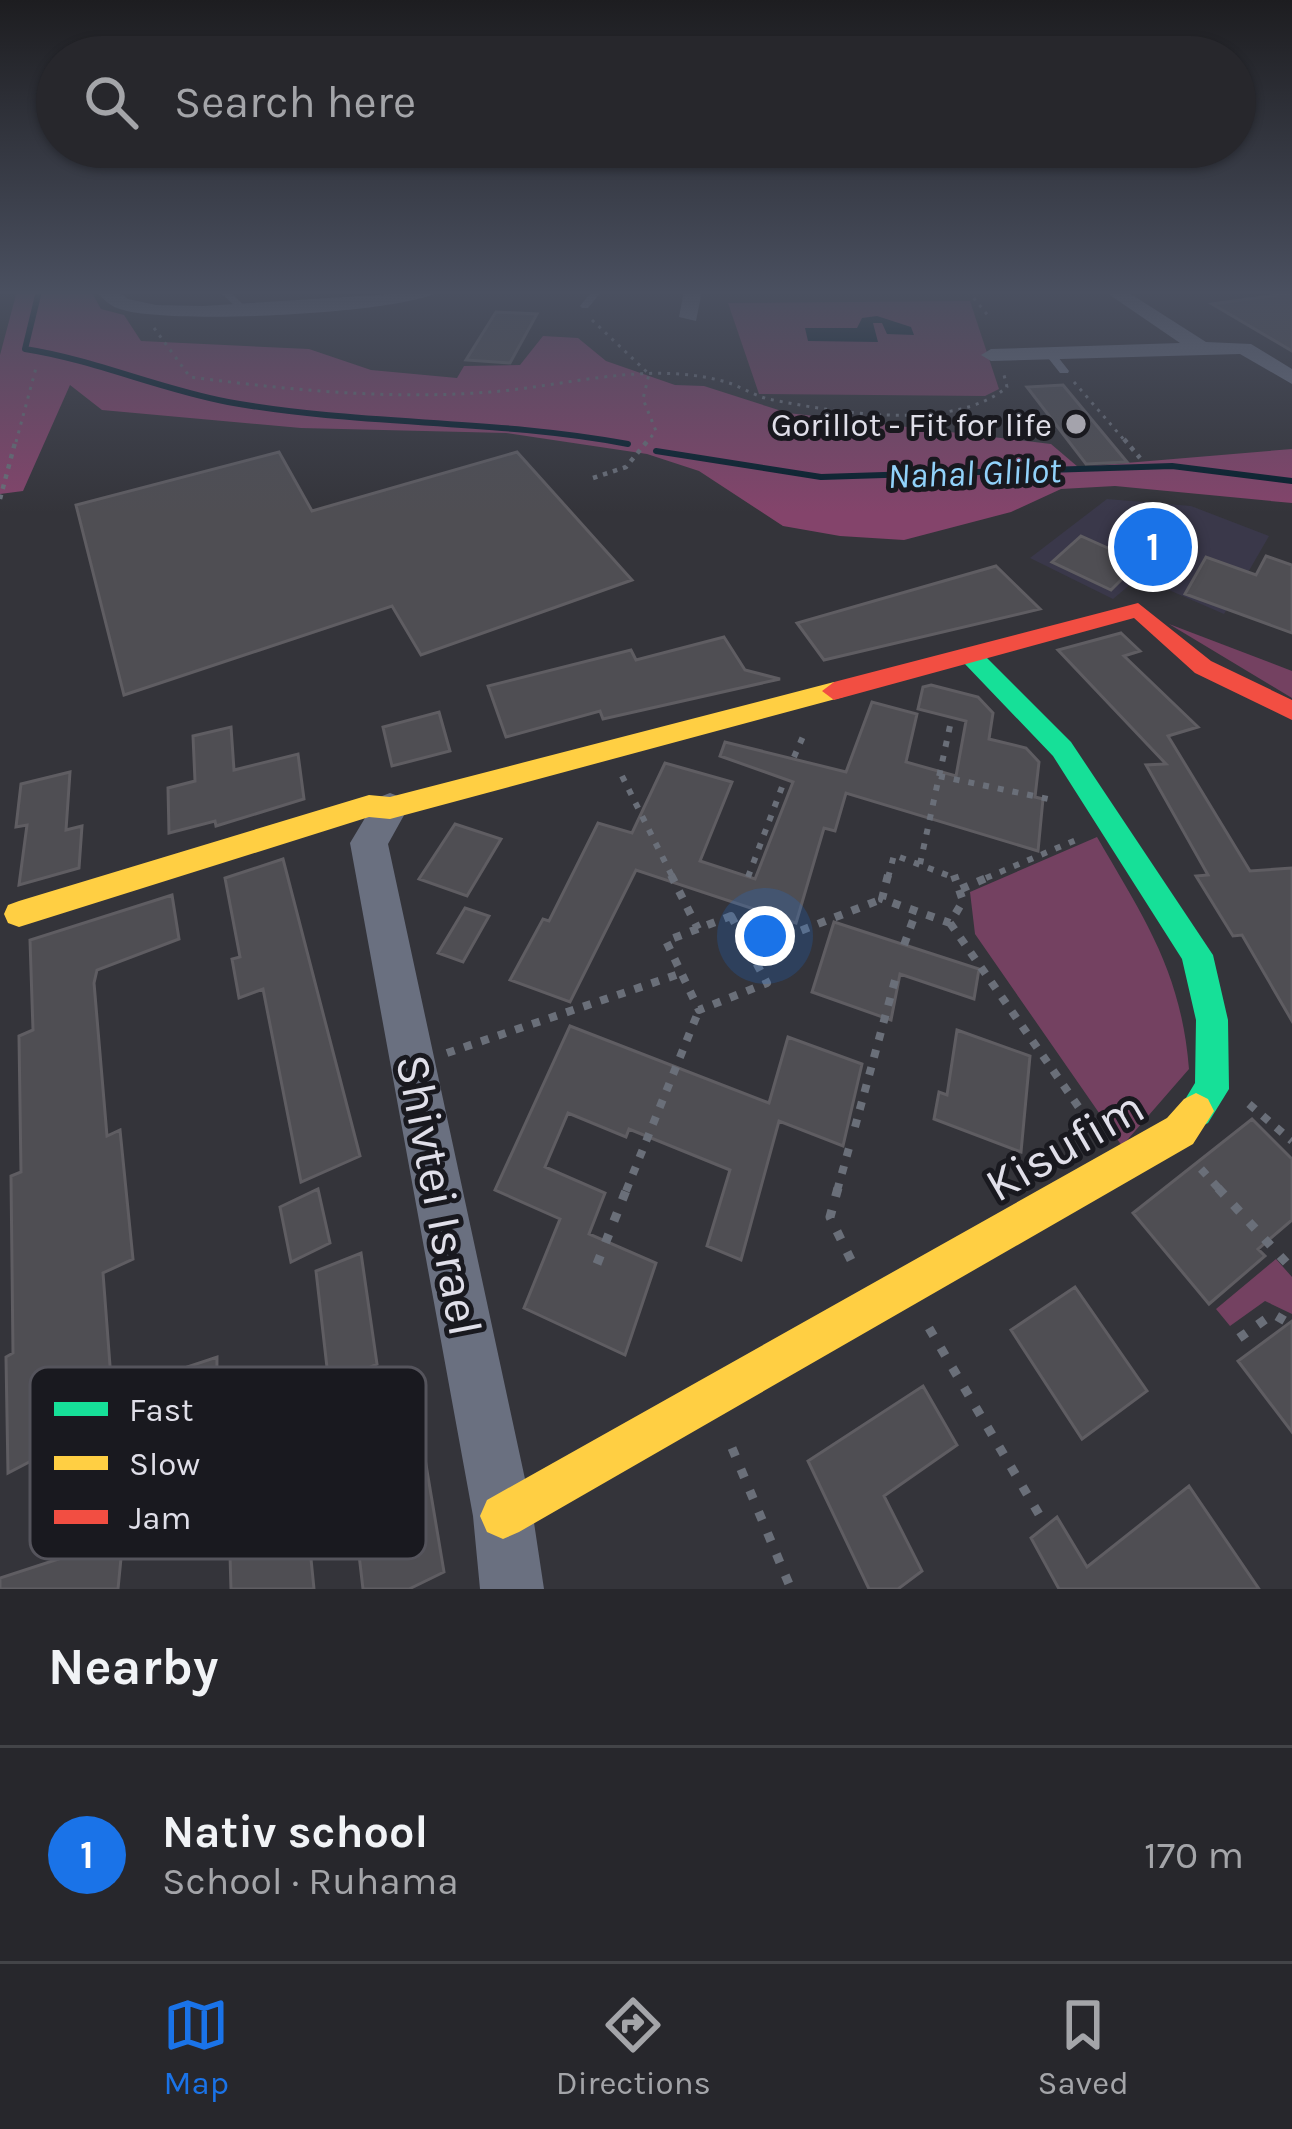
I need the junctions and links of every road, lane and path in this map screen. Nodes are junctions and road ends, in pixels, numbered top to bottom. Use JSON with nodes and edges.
{"nodes":[{"id":1,"x":181,"y":365,"type":"edge"},
{"id":2,"x":639,"y":365,"type":"edge"},
{"id":3,"x":998,"y":365,"type":"edge"},
{"id":4,"x":1060,"y":365,"type":"edge"},
{"id":5,"x":36,"y":368,"type":"dead end"},
{"id":6,"x":649,"y":374,"type":"junction"},
{"id":7,"x":1140,"y":458,"type":"dead end"},
{"id":8,"x":593,"y":478,"type":"dead end"},
{"id":9,"x":0,"y":500,"type":"edge"},
{"id":10,"x":972,"y":657,"type":"junction"},
{"id":11,"x":1292,"y":711,"type":"edge"},
{"id":12,"x":950,"y":726,"type":"dead end"},
{"id":13,"x":609,"y":750,"type":"junction"},
{"id":14,"x":939,"y":776,"type":"junction"},
{"id":15,"x":785,"y":778,"type":"dead end"},
{"id":16,"x":1094,"y":799,"type":"junction"},
{"id":17,"x":390,"y":808,"type":"junction"},
{"id":18,"x":1112,"y":824,"type":"junction"},
{"id":19,"x":920,"y":864,"type":"junction"},
{"id":20,"x":748,"y":877,"type":"dead end"},
{"id":21,"x":960,"y":890,"type":"junction"},
{"id":22,"x":882,"y":899,"type":"junction"},
{"id":23,"x":916,"y":911,"type":"junction"},
{"id":24,"x":19,"y":914,"type":"dead end"},
{"id":25,"x":950,"y":923,"type":"junction"},
{"id":26,"x":698,"y":929,"type":"junction"},
{"id":27,"x":904,"y":945,"type":"dead end"},
{"id":28,"x":749,"y":950,"type":"junction"},
{"id":29,"x":682,"y":973,"type":"junction"},
{"id":30,"x":897,"y":973,"type":"dead end"},
{"id":31,"x":699,"y":1010,"type":"junction"},
{"id":32,"x":415,"y":1064,"type":"junction"},
{"id":33,"x":1213,"y":1089,"type":"junction"},
{"id":34,"x":854,"y":1126,"type":"dead end"},
{"id":35,"x":1171,"y":1136,"type":"junction"},
{"id":36,"x":1292,"y":1141,"type":"edge"},
{"id":37,"x":848,"y":1148,"type":"dead end"},
{"id":38,"x":1120,"y":1166,"type":"junction"},
{"id":39,"x":598,"y":1264,"type":"dead end"},
{"id":40,"x":1292,"y":1269,"type":"edge"},
{"id":41,"x":906,"y":1288,"type":"junction"},
{"id":42,"x":874,"y":1307,"type":"junction"},
{"id":43,"x":1292,"y":1325,"type":"edge"},
{"id":44,"x":1238,"y":1337,"type":"dead end"},
{"id":45,"x":712,"y":1400,"type":"junction"},
{"id":46,"x":503,"y":1516,"type":"junction"},
{"id":47,"x":1040,"y":1516,"type":"dead end"},
{"id":48,"x":512,"y":1589,"type":"edge"},
{"id":49,"x":791,"y":1589,"type":"edge"}],
"edges":[{"from":1,"to":6,"type":"path"},
{"from":2,"to":6,"type":"path"},
{"from":3,"to":6,"type":"path"},
{"from":4,"to":7,"type":"path"},
{"from":5,"to":9,"type":"path"},
{"from":6,"to":8,"type":"path"},
{"from":10,"to":11,"type":"street"},
{"from":10,"to":13,"type":"street"},
{"from":10,"to":16,"type":"street"},
{"from":12,"to":14,"type":"path"},
{"from":13,"to":17,"type":"street"},
{"from":13,"to":26,"type":"path"},
{"from":14,"to":16,"type":"path"},
{"from":14,"to":19,"type":"path"},
{"from":15,"to":20,"type":"path"},
{"from":16,"to":18,"type":"street"},
{"from":17,"to":24,"type":"street"},
{"from":17,"to":32,"type":"street","name":"Shivtei Israel"},
{"from":18,"to":21,"type":"path"},
{"from":18,"to":33,"type":"street"},
{"from":19,"to":21,"type":"path"},
{"from":19,"to":22,"type":"path"},
{"from":21,"to":25,"type":"path"},
{"from":22,"to":23,"type":"path"},
{"from":22,"to":28,"type":"path"},
{"from":23,"to":25,"type":"path"},
{"from":23,"to":27,"type":"path"},
{"from":25,"to":38,"type":"path"},
{"from":26,"to":28,"type":"path"},
{"from":26,"to":29,"type":"path"},
{"from":28,"to":31,"type":"path"},
{"from":29,"to":31,"type":"path"},
{"from":29,"to":32,"type":"path"},
{"from":30,"to":34,"type":"path"},
{"from":31,"to":39,"type":"path"},
{"from":32,"to":46,"type":"street","name":"Shivtei Israel"},
{"from":33,"to":35,"type":"street","name":"Kisufim"},
{"from":33,"to":36,"type":"path"},
{"from":35,"to":38,"type":"street","name":"Kisufim"},
{"from":35,"to":40,"type":"path"},
{"from":37,"to":42,"type":"path"},
{"from":38,"to":41,"type":"street","name":"Kisufim"},
{"from":41,"to":42,"type":"street","name":"Kisufim"},
{"from":41,"to":47,"type":"path"},
{"from":42,"to":45,"type":"street","name":"Kisufim"},
{"from":43,"to":44,"type":"path"},
{"from":45,"to":46,"type":"street","name":"Kisufim"},
{"from":45,"to":49,"type":"path"},
{"from":46,"to":48,"type":"street","name":"Shivtei Israel"}]}
